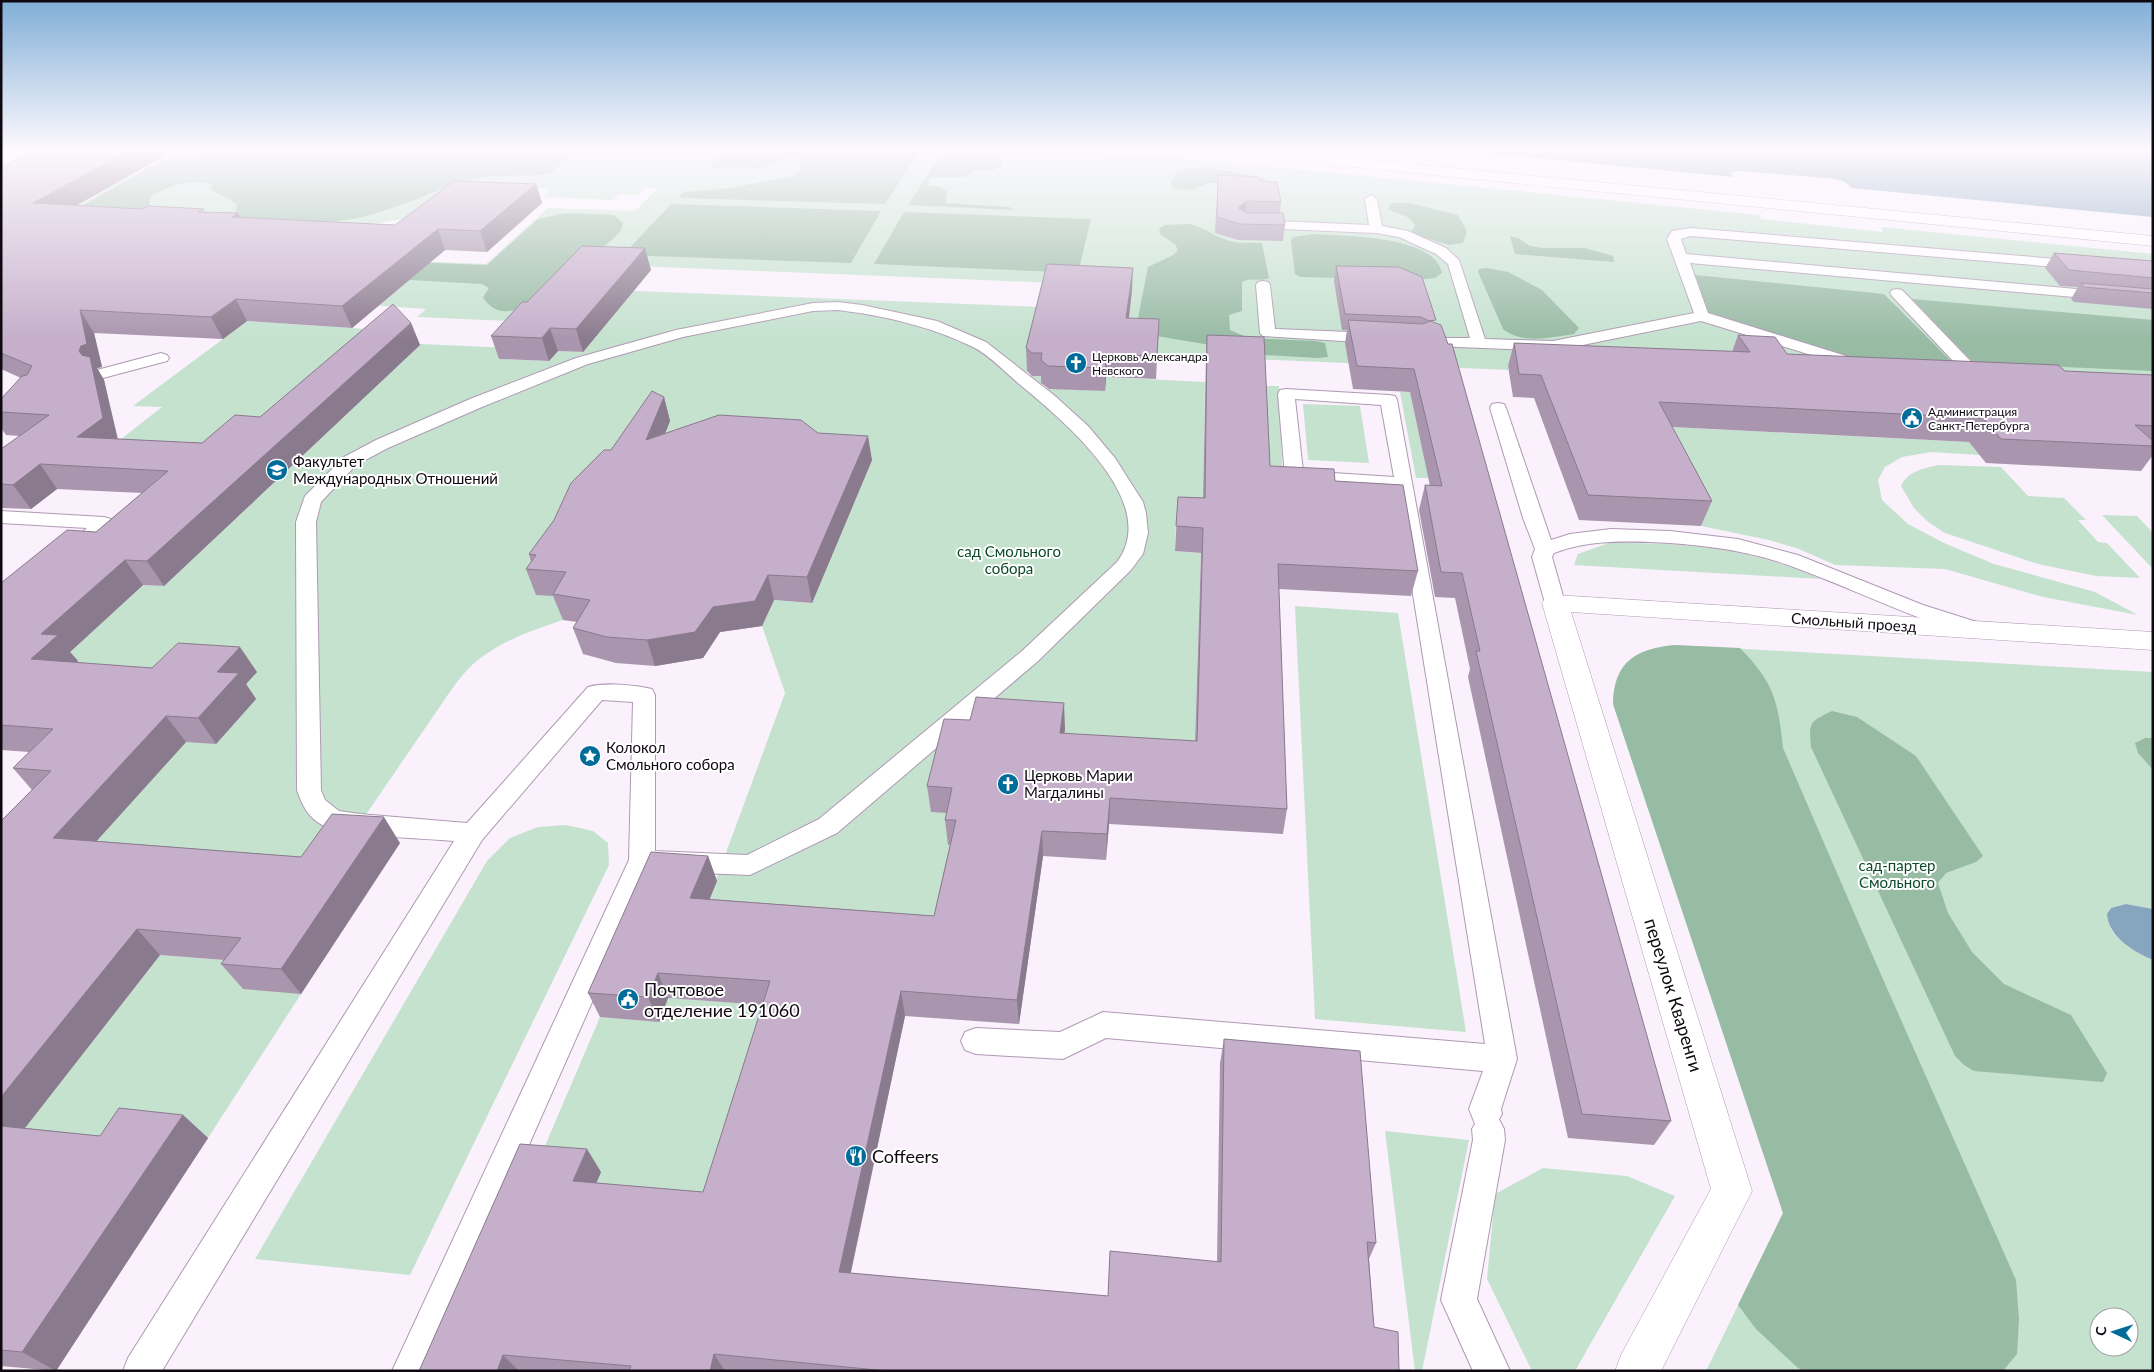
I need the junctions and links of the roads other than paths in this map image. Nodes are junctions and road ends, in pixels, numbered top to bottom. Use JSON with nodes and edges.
{"nodes":[{"id":1,"x":1373,"y":212,"type":"edge"},
{"id":2,"x":1856,"y":212,"type":"edge"},
{"id":3,"x":1987,"y":212,"type":"edge"},
{"id":4,"x":1245,"y":224,"type":"edge"},
{"id":5,"x":2153,"y":228,"type":"edge"},
{"id":6,"x":1376,"y":229,"type":"junction"},
{"id":7,"x":2153,"y":241,"type":"edge"},
{"id":8,"x":1934,"y":253,"type":"junction"},
{"id":9,"x":1680,"y":258,"type":"junction"},
{"id":10,"x":2091,"y":266,"type":"edge"},
{"id":11,"x":1957,"y":283,"type":"junction"},
{"id":12,"x":1263,"y":286,"type":"dead end"},
{"id":13,"x":1898,"y":293,"type":"dead end"},
{"id":14,"x":2153,"y":300,"type":"edge"},
{"id":15,"x":1702,"y":316,"type":"junction"},
{"id":16,"x":1390,"y":339,"type":"edge"},
{"id":17,"x":1434,"y":341,"type":"edge"},
{"id":18,"x":1479,"y":342,"type":"junction"},
{"id":19,"x":160,"y":358,"type":"dead end"},
{"id":20,"x":1788,"y":360,"type":"edge"},
{"id":21,"x":1853,"y":363,"type":"junction"},
{"id":22,"x":1872,"y":364,"type":"edge"},
{"id":23,"x":1949,"y":367,"type":"edge"},
{"id":24,"x":103,"y":373,"type":"dead end"},
{"id":25,"x":1498,"y":408,"type":"dead end"},
{"id":26,"x":1404,"y":483,"type":"junction"},
{"id":27,"x":1,"y":517,"type":"edge"},
{"id":28,"x":1545,"y":549,"type":"junction"},
{"id":29,"x":60,"y":560,"type":"edge"},
{"id":30,"x":1555,"y":603,"type":"junction"},
{"id":31,"x":1978,"y":630,"type":"junction"},
{"id":32,"x":2153,"y":641,"type":"edge"},
{"id":33,"x":473,"y":833,"type":"junction"},
{"id":34,"x":642,"y":860,"type":"junction"},
{"id":35,"x":976,"y":1041,"type":"dead end"},
{"id":36,"x":1502,"y":1059,"type":"junction"},
{"id":37,"x":140,"y":1371,"type":"edge"},
{"id":38,"x":410,"y":1371,"type":"edge"},
{"id":39,"x":1492,"y":1371,"type":"edge"},
{"id":40,"x":1637,"y":1371,"type":"edge"}],
"edges":[{"from":1,"to":6,"type":"lane"},
{"from":2,"to":7,"type":"main road"},
{"from":3,"to":5,"type":"main road"},
{"from":4,"to":6,"type":"lane"},
{"from":6,"to":18,"type":"lane"},
{"from":8,"to":9,"type":"lane"},
{"from":8,"to":10,"type":"lane"},
{"from":8,"to":11,"type":"lane"},
{"from":9,"to":11,"type":"lane"},
{"from":9,"to":15,"type":"lane"},
{"from":11,"to":14,"type":"lane"},
{"from":12,"to":16,"type":"lane"},
{"from":13,"to":23,"type":"lane"},
{"from":15,"to":18,"type":"lane"},
{"from":15,"to":21,"type":"lane"},
{"from":17,"to":18,"type":"lane"},
{"from":19,"to":24,"type":"lane"},
{"from":20,"to":21,"type":"lane"},
{"from":21,"to":22,"type":"lane"},
{"from":25,"to":28,"type":"lane"},
{"from":26,"to":26,"type":"lane"},
{"from":26,"to":36,"type":"lane"},
{"from":27,"to":29,"type":"lane"},
{"from":28,"to":30,"type":"lane"},
{"from":28,"to":31,"type":"lane"},
{"from":30,"to":31,"type":"main road","name":"Смольный проезд"},
{"from":30,"to":40,"type":"main road","name":"переулок Кваренги"},
{"from":31,"to":32,"type":"main road","name":"Смольный проезд"},
{"from":33,"to":34,"type":"lane"},
{"from":33,"to":34,"type":"lane"},
{"from":33,"to":37,"type":"lane"},
{"from":34,"to":38,"type":"lane"},
{"from":35,"to":36,"type":"lane"},
{"from":36,"to":39,"type":"lane"}]}
